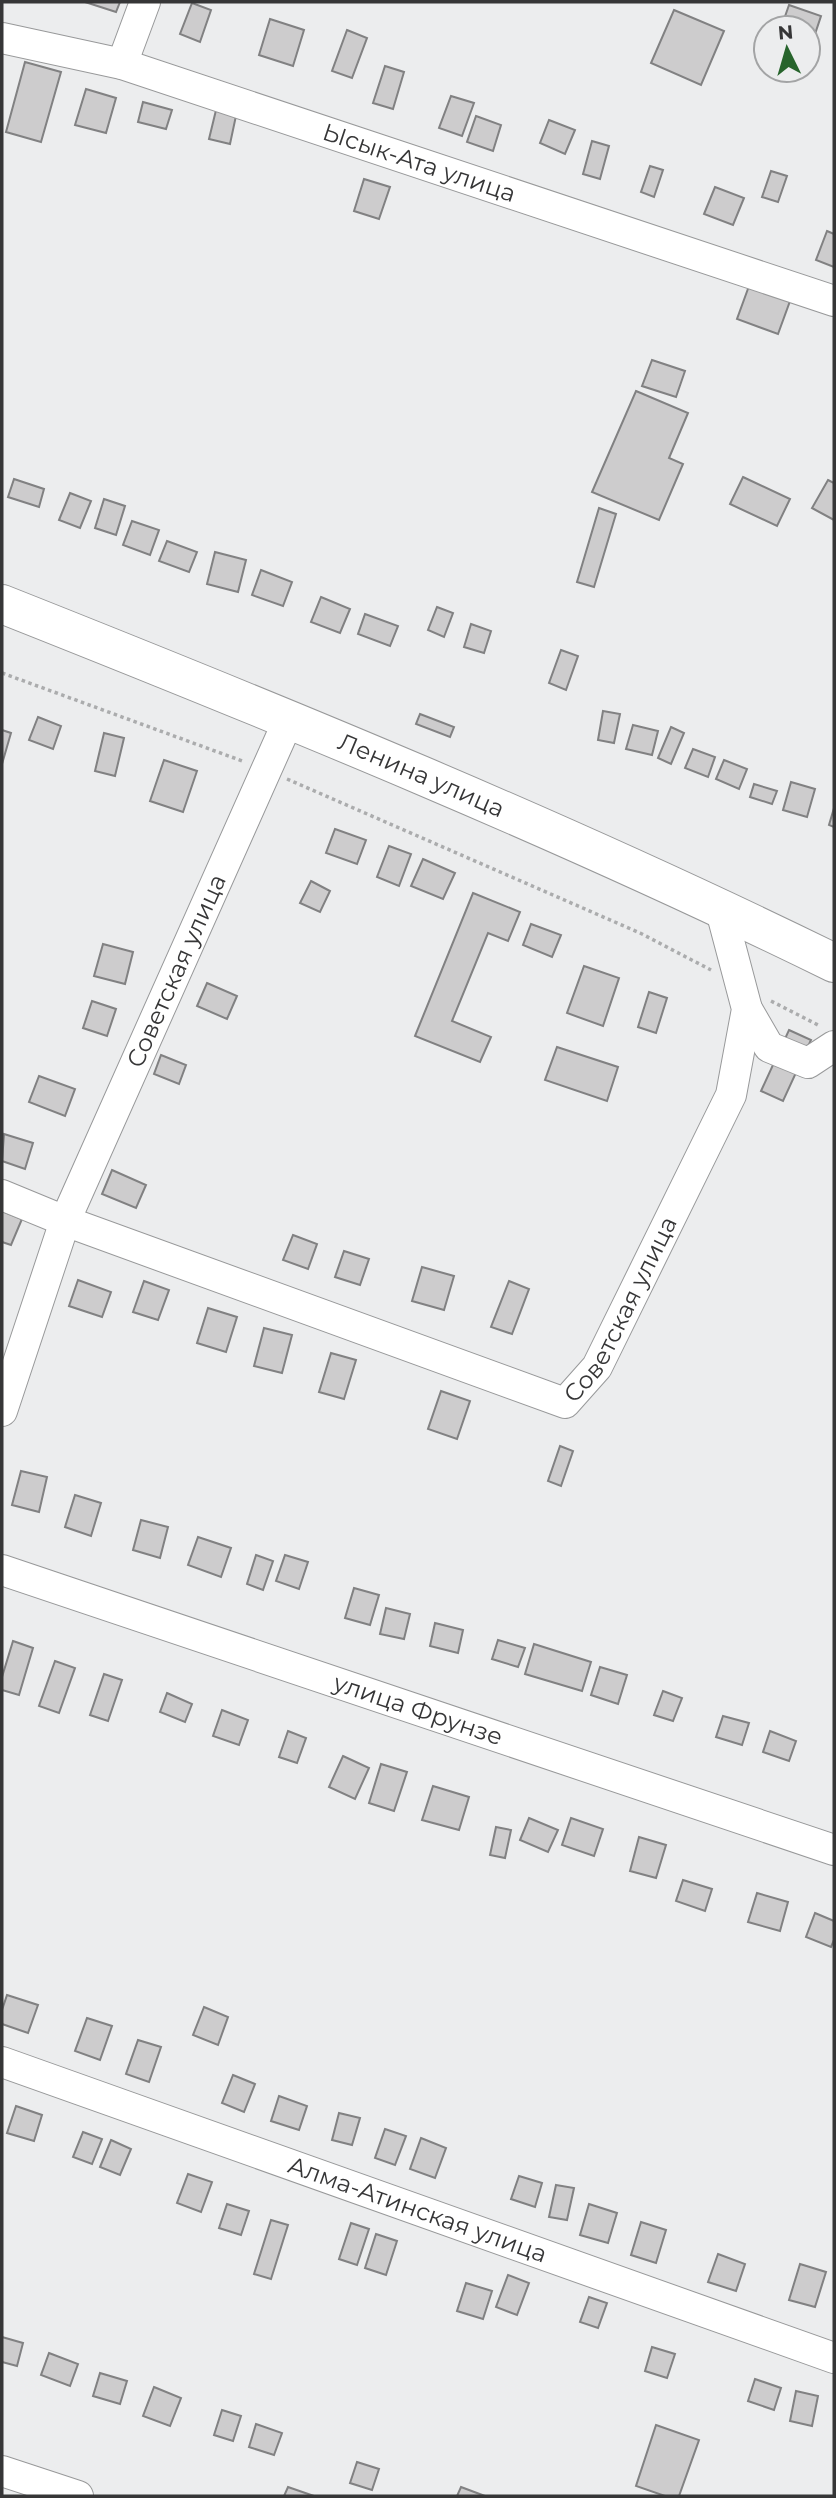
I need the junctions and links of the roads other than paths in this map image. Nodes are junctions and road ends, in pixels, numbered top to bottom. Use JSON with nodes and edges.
{"nodes":[{"id":1,"x":145,"y":2,"type":"edge"},
{"id":2,"x":2,"y":38,"type":"edge"},
{"id":3,"x":122,"y":64,"type":"junction"},
{"id":4,"x":834,"y":301,"type":"edge"},
{"id":5,"x":2,"y":604,"type":"edge"},
{"id":6,"x":289,"y":719,"type":"junction"},
{"id":7,"x":720,"y":907,"type":"junction"},
{"id":8,"x":834,"y":963,"type":"edge"},
{"id":9,"x":743,"y":997,"type":"junction"},
{"id":10,"x":828,"y":1037,"type":"edge"},
{"id":11,"x":2,"y":1195,"type":"edge"},
{"id":12,"x":65,"y":1221,"type":"junction"},
{"id":13,"x":2,"y":1411,"type":"edge"},
{"id":14,"x":2,"y":1570,"type":"edge"},
{"id":15,"x":834,"y":1850,"type":"edge"},
{"id":16,"x":2,"y":2062,"type":"edge"},
{"id":17,"x":834,"y":2358,"type":"edge"},
{"id":18,"x":2,"y":2471,"type":"edge"},
{"id":19,"x":78,"y":2496,"type":"edge"}],
"edges":[{"from":1,"to":3,"type":"street"},
{"from":2,"to":3,"type":"street","name":"Ысык-Ата улица"},
{"from":3,"to":4,"type":"street","name":"Ысык-Ата улица"},
{"from":5,"to":6,"type":"main road","name":"Ленина улица"},
{"from":6,"to":7,"type":"main road","name":"Ленина улица"},
{"from":6,"to":12,"type":"street","name":"Советская улица"},
{"from":7,"to":8,"type":"main road","name":"Ленина улица"},
{"from":7,"to":9,"type":"street","name":"Советская улица"},
{"from":9,"to":10,"type":"street"},
{"from":9,"to":12,"type":"street","name":"Советская улица"},
{"from":11,"to":12,"type":"street","name":"Советская улица"},
{"from":12,"to":13,"type":"street","name":"Советская улица"},
{"from":14,"to":15,"type":"street","name":"улица Фрунзе"},
{"from":16,"to":17,"type":"street","name":"Алма-Атинская улица"},
{"from":18,"to":19,"type":"street"}]}
